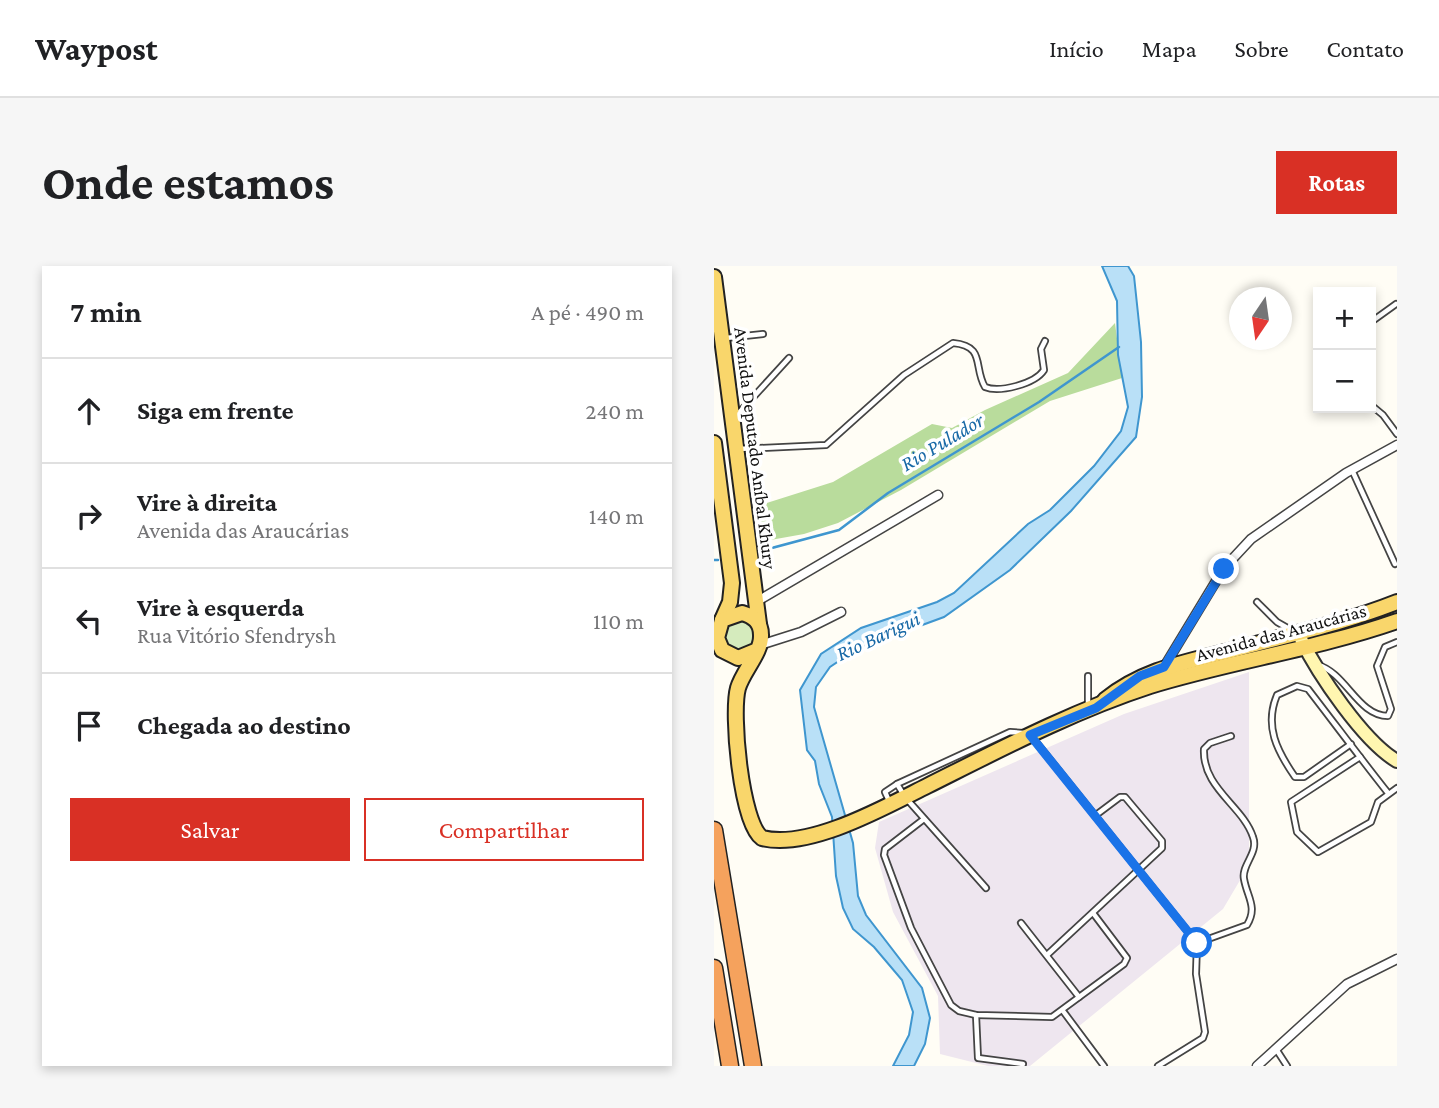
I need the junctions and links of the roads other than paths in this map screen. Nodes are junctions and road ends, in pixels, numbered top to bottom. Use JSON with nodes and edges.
{"nodes":[{"id":1,"x":714,"y":277,"type":"edge"},
{"id":2,"x":1396,"y":304,"type":"edge"},
{"id":3,"x":1376,"y":318,"type":"edge"},
{"id":4,"x":763,"y":334,"type":"dead end"},
{"id":5,"x":722,"y":338,"type":"junction"},
{"id":6,"x":1045,"y":341,"type":"dead end"},
{"id":7,"x":789,"y":358,"type":"dead end"},
{"id":8,"x":1376,"y":409,"type":"edge"},
{"id":9,"x":732,"y":418,"type":"junction"},
{"id":10,"x":1397,"y":434,"type":"edge"},
{"id":11,"x":714,"y":443,"type":"edge"},
{"id":12,"x":1397,"y":445,"type":"edge"},
{"id":13,"x":736,"y":449,"type":"junction"},
{"id":14,"x":1351,"y":469,"type":"junction"},
{"id":15,"x":939,"y":495,"type":"dead end"},
{"id":16,"x":1395,"y":564,"type":"edge"},
{"id":17,"x":756,"y":602,"type":"junction"},
{"id":18,"x":1257,"y":602,"type":"dead end"},
{"id":19,"x":1397,"y":602,"type":"edge"},
{"id":20,"x":841,"y":612,"type":"dead end"},
{"id":21,"x":1397,"y":621,"type":"edge"},
{"id":22,"x":759,"y":624,"type":"junction"},
{"id":23,"x":718,"y":625,"type":"edge"},
{"id":24,"x":1297,"y":633,"type":"junction"},
{"id":25,"x":1397,"y":642,"type":"edge"},
{"id":26,"x":1305,"y":647,"type":"junction"},
{"id":27,"x":757,"y":648,"type":"junction"},
{"id":28,"x":724,"y":655,"type":"edge"},
{"id":29,"x":1314,"y":664,"type":"junction"},
{"id":30,"x":1164,"y":667,"type":"junction"},
{"id":31,"x":1088,"y":676,"type":"dead end"},
{"id":32,"x":1149,"y":687,"type":"junction"},
{"id":33,"x":738,"y":690,"type":"junction"},
{"id":34,"x":1394,"y":708,"type":"edge"},
{"id":35,"x":1092,"y":709,"type":"junction"},
{"id":36,"x":1030,"y":735,"type":"junction"},
{"id":37,"x":1231,"y":736,"type":"dead end"},
{"id":38,"x":1351,"y":744,"type":"junction"},
{"id":39,"x":1360,"y":757,"type":"junction"},
{"id":40,"x":1397,"y":761,"type":"edge"},
{"id":41,"x":1397,"y":788,"type":"edge"},
{"id":42,"x":901,"y":791,"type":"junction"},
{"id":43,"x":1388,"y":793,"type":"junction"},
{"id":44,"x":1096,"y":815,"type":"junction"},
{"id":45,"x":923,"y":819,"type":"junction"},
{"id":46,"x":714,"y":831,"type":"edge"},
{"id":47,"x":1138,"y":871,"type":"junction"},
{"id":48,"x":986,"y":888,"type":"dead end"},
{"id":49,"x":1093,"y":913,"type":"junction"},
{"id":50,"x":1021,"y":923,"type":"dead end"},
{"id":51,"x":1197,"y":943,"type":"junction"},
{"id":52,"x":1046,"y":955,"type":"junction"},
{"id":53,"x":1397,"y":959,"type":"edge"},
{"id":54,"x":714,"y":968,"type":"edge"},
{"id":55,"x":1079,"y":997,"type":"junction"},
{"id":56,"x":1063,"y":1011,"type":"junction"},
{"id":57,"x":976,"y":1015,"type":"junction"},
{"id":58,"x":1276,"y":1048,"type":"junction"},
{"id":59,"x":1023,"y":1064,"type":"dead end"},
{"id":60,"x":730,"y":1066,"type":"edge"},
{"id":61,"x":753,"y":1066,"type":"edge"},
{"id":62,"x":1104,"y":1066,"type":"edge"},
{"id":63,"x":1158,"y":1066,"type":"edge"},
{"id":64,"x":1257,"y":1066,"type":"edge"},
{"id":65,"x":1287,"y":1066,"type":"edge"}],
"edges":[{"from":1,"to":5,"type":"main road","name":"Avenida Deputado Aníbal Khury"},
{"from":2,"to":3,"type":"lane"},
{"from":4,"to":5,"type":"lane"},
{"from":5,"to":9,"type":"main road","name":"Avenida Deputado Aníbal Khury"},
{"from":6,"to":13,"type":"lane"},
{"from":7,"to":9,"type":"lane"},
{"from":8,"to":10,"type":"lane"},
{"from":9,"to":13,"type":"main road","name":"Avenida Deputado Aníbal Khury"},
{"from":11,"to":23,"type":"main road"},
{"from":12,"to":14,"type":"street"},
{"from":13,"to":17,"type":"main road","name":"Avenida Deputado Aníbal Khury"},
{"from":14,"to":16,"type":"lane"},
{"from":14,"to":30,"type":"street"},
{"from":15,"to":17,"type":"street"},
{"from":17,"to":22,"type":"main road","name":"Avenida Deputado Aníbal Khury"},
{"from":18,"to":24,"type":"lane"},
{"from":19,"to":24,"type":"main road","name":"Avenida das Araucárias"},
{"from":20,"to":27,"type":"street"},
{"from":21,"to":26,"type":"main road","name":"Avenida das Araucárias"},
{"from":22,"to":23,"type":"main road"},
{"from":22,"to":27,"type":"main road"},
{"from":23,"to":28,"type":"main road"},
{"from":24,"to":26,"type":"street"},
{"from":24,"to":30,"type":"main road","name":"Avenida das Araucárias"},
{"from":25,"to":34,"type":"lane"},
{"from":26,"to":29,"type":"street"},
{"from":26,"to":32,"type":"main road","name":"Avenida das Araucárias"},
{"from":27,"to":28,"type":"main road"},
{"from":27,"to":33,"type":"main road"},
{"from":28,"to":33,"type":"main road"},
{"from":29,"to":34,"type":"lane"},
{"from":29,"to":40,"type":"street"},
{"from":30,"to":32,"type":"main road"},
{"from":30,"to":35,"type":"main road","name":"Avenida das Araucárias"},
{"from":31,"to":35,"type":"lane"},
{"from":32,"to":35,"type":"main road","name":"Avenida das Araucárias"},
{"from":33,"to":42,"type":"main road","name":"Avenida das Araucárias"},
{"from":35,"to":36,"type":"main road","name":"Avenida das Araucárias"},
{"from":36,"to":42,"type":"main road","name":"Avenida das Araucárias"},
{"from":36,"to":44,"type":"lane"},
{"from":37,"to":51,"type":"lane"},
{"from":38,"to":38,"type":"lane"},
{"from":38,"to":39,"type":"lane"},
{"from":39,"to":43,"type":"lane"},
{"from":39,"to":43,"type":"lane"},
{"from":41,"to":43,"type":"lane"},
{"from":42,"to":45,"type":"lane"},
{"from":44,"to":47,"type":"lane"},
{"from":44,"to":47,"type":"lane"},
{"from":45,"to":48,"type":"lane"},
{"from":45,"to":57,"type":"lane"},
{"from":46,"to":61,"type":"highway"},
{"from":47,"to":49,"type":"lane"},
{"from":47,"to":51,"type":"lane"},
{"from":49,"to":52,"type":"lane"},
{"from":49,"to":55,"type":"lane"},
{"from":50,"to":52,"type":"lane"},
{"from":51,"to":63,"type":"lane"},
{"from":52,"to":55,"type":"lane"},
{"from":53,"to":58,"type":"street"},
{"from":54,"to":60,"type":"highway"},
{"from":55,"to":56,"type":"lane"},
{"from":56,"to":57,"type":"lane"},
{"from":56,"to":62,"type":"lane"},
{"from":57,"to":59,"type":"lane"},
{"from":58,"to":64,"type":"street"},
{"from":58,"to":65,"type":"lane"}]}
